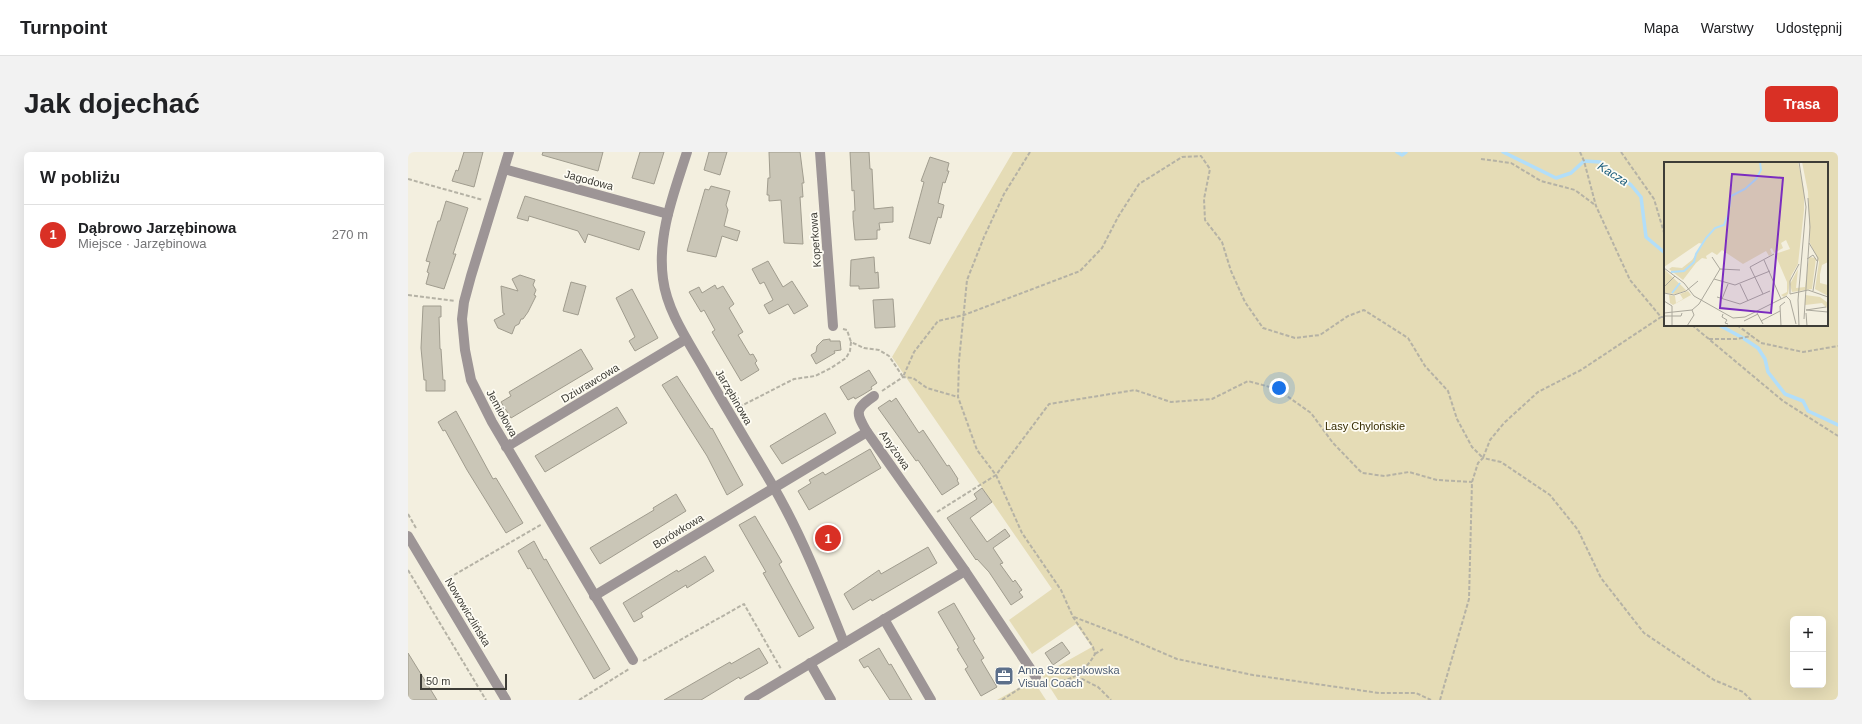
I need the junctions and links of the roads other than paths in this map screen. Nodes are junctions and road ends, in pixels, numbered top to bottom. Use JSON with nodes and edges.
{"nodes":[{"id":1,"x":509,"y":152,"type":"edge"},
{"id":2,"x":687,"y":152,"type":"edge"},
{"id":3,"x":820,"y":152,"type":"edge"},
{"id":4,"x":504,"y":169,"type":"junction"},
{"id":5,"x":668,"y":214,"type":"junction"},
{"id":6,"x":833,"y":326,"type":"road end"},
{"id":7,"x":686,"y":339,"type":"junction"},
{"id":8,"x":874,"y":396,"type":"road end"},
{"id":9,"x":867,"y":432,"type":"junction"},
{"id":10,"x":506,"y":447,"type":"junction"},
{"id":11,"x":773,"y":487,"type":"junction"},
{"id":12,"x":408,"y":538,"type":"edge"},
{"id":13,"x":965,"y":571,"type":"junction"},
{"id":14,"x":594,"y":596,"type":"junction"},
{"id":15,"x":884,"y":619,"type":"junction"},
{"id":16,"x":844,"y":643,"type":"junction"},
{"id":17,"x":810,"y":663,"type":"junction"},
{"id":18,"x":635,"y":664,"type":"road end"},
{"id":19,"x":1036,"y":677,"type":"road end"},
{"id":20,"x":506,"y":700,"type":"edge"},
{"id":21,"x":749,"y":700,"type":"edge"},
{"id":22,"x":831,"y":700,"type":"edge"},
{"id":23,"x":931,"y":700,"type":"edge"}],
"edges":[{"from":1,"to":4,"type":"street","name":"Jemiołowa"},
{"from":2,"to":5,"type":"street","name":"Jarzębinowa"},
{"from":3,"to":6,"type":"street","name":"Koperkowa"},
{"from":4,"to":5,"type":"street","name":"Jagodowa"},
{"from":4,"to":10,"type":"street","name":"Jemiołowa"},
{"from":5,"to":7,"type":"street","name":"Jarzębinowa"},
{"from":7,"to":10,"type":"street","name":"Dziurawcowa"},
{"from":7,"to":11,"type":"street","name":"Jarzębinowa"},
{"from":8,"to":9,"type":"street"},
{"from":9,"to":11,"type":"street","name":"Anyżowa"},
{"from":9,"to":13,"type":"street","name":"Anyżowa"},
{"from":10,"to":14,"type":"street","name":"Jemiołowa"},
{"from":11,"to":14,"type":"street","name":"Borówkowa"},
{"from":11,"to":16,"type":"street","name":"Jarzębinowa"},
{"from":12,"to":20,"type":"street","name":"Nowowiczlińska"},
{"from":13,"to":15,"type":"street"},
{"from":13,"to":19,"type":"street","name":"Anyżowa"},
{"from":14,"to":18,"type":"street","name":"Jemiołowa"},
{"from":15,"to":16,"type":"street"},
{"from":15,"to":23,"type":"street"},
{"from":16,"to":17,"type":"street"},
{"from":17,"to":21,"type":"street"},
{"from":17,"to":22,"type":"street"}]}
